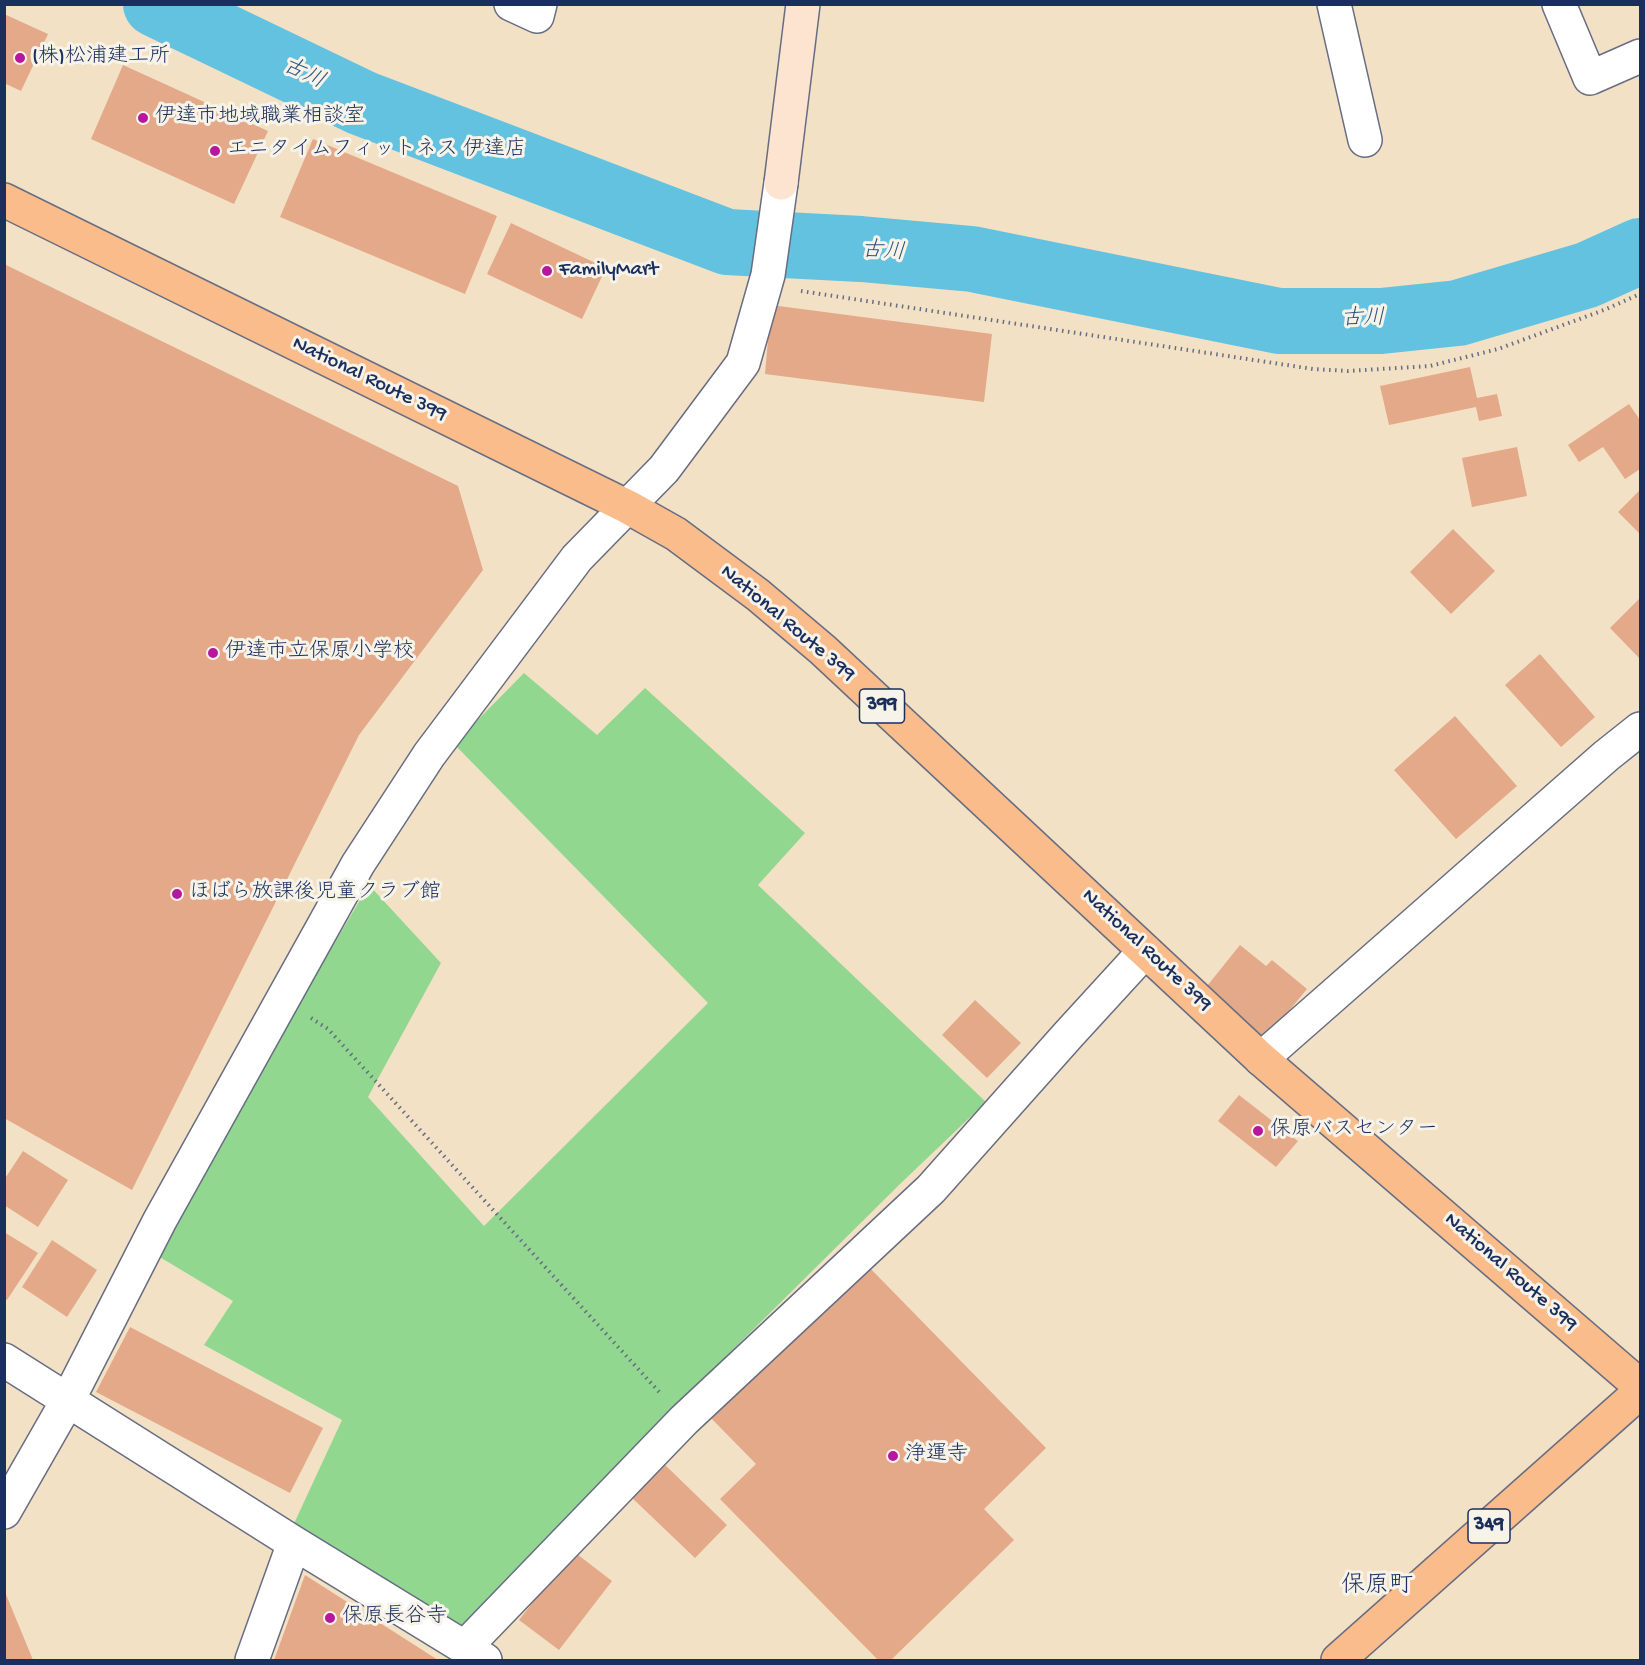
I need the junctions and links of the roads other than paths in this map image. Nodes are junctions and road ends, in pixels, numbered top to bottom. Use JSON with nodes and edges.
{"nodes":[{"id":1,"x":511,"y":4,"type":"edge"},
{"id":2,"x":540,"y":4,"type":"edge"},
{"id":3,"x":803,"y":4,"type":"edge"},
{"id":4,"x":1334,"y":4,"type":"edge"},
{"id":5,"x":1559,"y":4,"type":"edge"},
{"id":6,"x":1641,"y":56,"type":"edge"},
{"id":7,"x":1365,"y":140,"type":"dead end"},
{"id":8,"x":4,"y":200,"type":"edge"},
{"id":9,"x":628,"y":507,"type":"junction"},
{"id":10,"x":1641,"y":729,"type":"edge"},
{"id":11,"x":1145,"y":951,"type":"junction"},
{"id":12,"x":1261,"y":1059,"type":"junction"},
{"id":13,"x":4,"y":1360,"type":"edge"},
{"id":14,"x":1641,"y":1386,"type":"edge"},
{"id":15,"x":1641,"y":1392,"type":"edge"},
{"id":16,"x":68,"y":1400,"type":"junction"},
{"id":17,"x":4,"y":1512,"type":"edge"},
{"id":18,"x":294,"y":1543,"type":"junction"},
{"id":19,"x":475,"y":1654,"type":"edge"},
{"id":20,"x":252,"y":1660,"type":"edge"},
{"id":21,"x":1338,"y":1660,"type":"edge"}],
"edges":[{"from":1,"to":2,"type":"street"},
{"from":3,"to":9,"type":"street"},
{"from":4,"to":7,"type":"street"},
{"from":5,"to":6,"type":"street"},
{"from":8,"to":9,"type":"highway","name":"National Route 399","number":"399"},
{"from":9,"to":11,"type":"highway","name":"National Route 399","number":"399"},
{"from":9,"to":16,"type":"street"},
{"from":10,"to":12,"type":"street"},
{"from":11,"to":12,"type":"highway","name":"National Route 399","number":"399"},
{"from":11,"to":19,"type":"street"},
{"from":12,"to":14,"type":"highway","name":"National Route 399","number":"399"},
{"from":13,"to":16,"type":"street"},
{"from":15,"to":21,"type":"highway","number":"349"},
{"from":16,"to":17,"type":"street"},
{"from":16,"to":18,"type":"street"},
{"from":18,"to":19,"type":"street"},
{"from":18,"to":20,"type":"street"}]}
